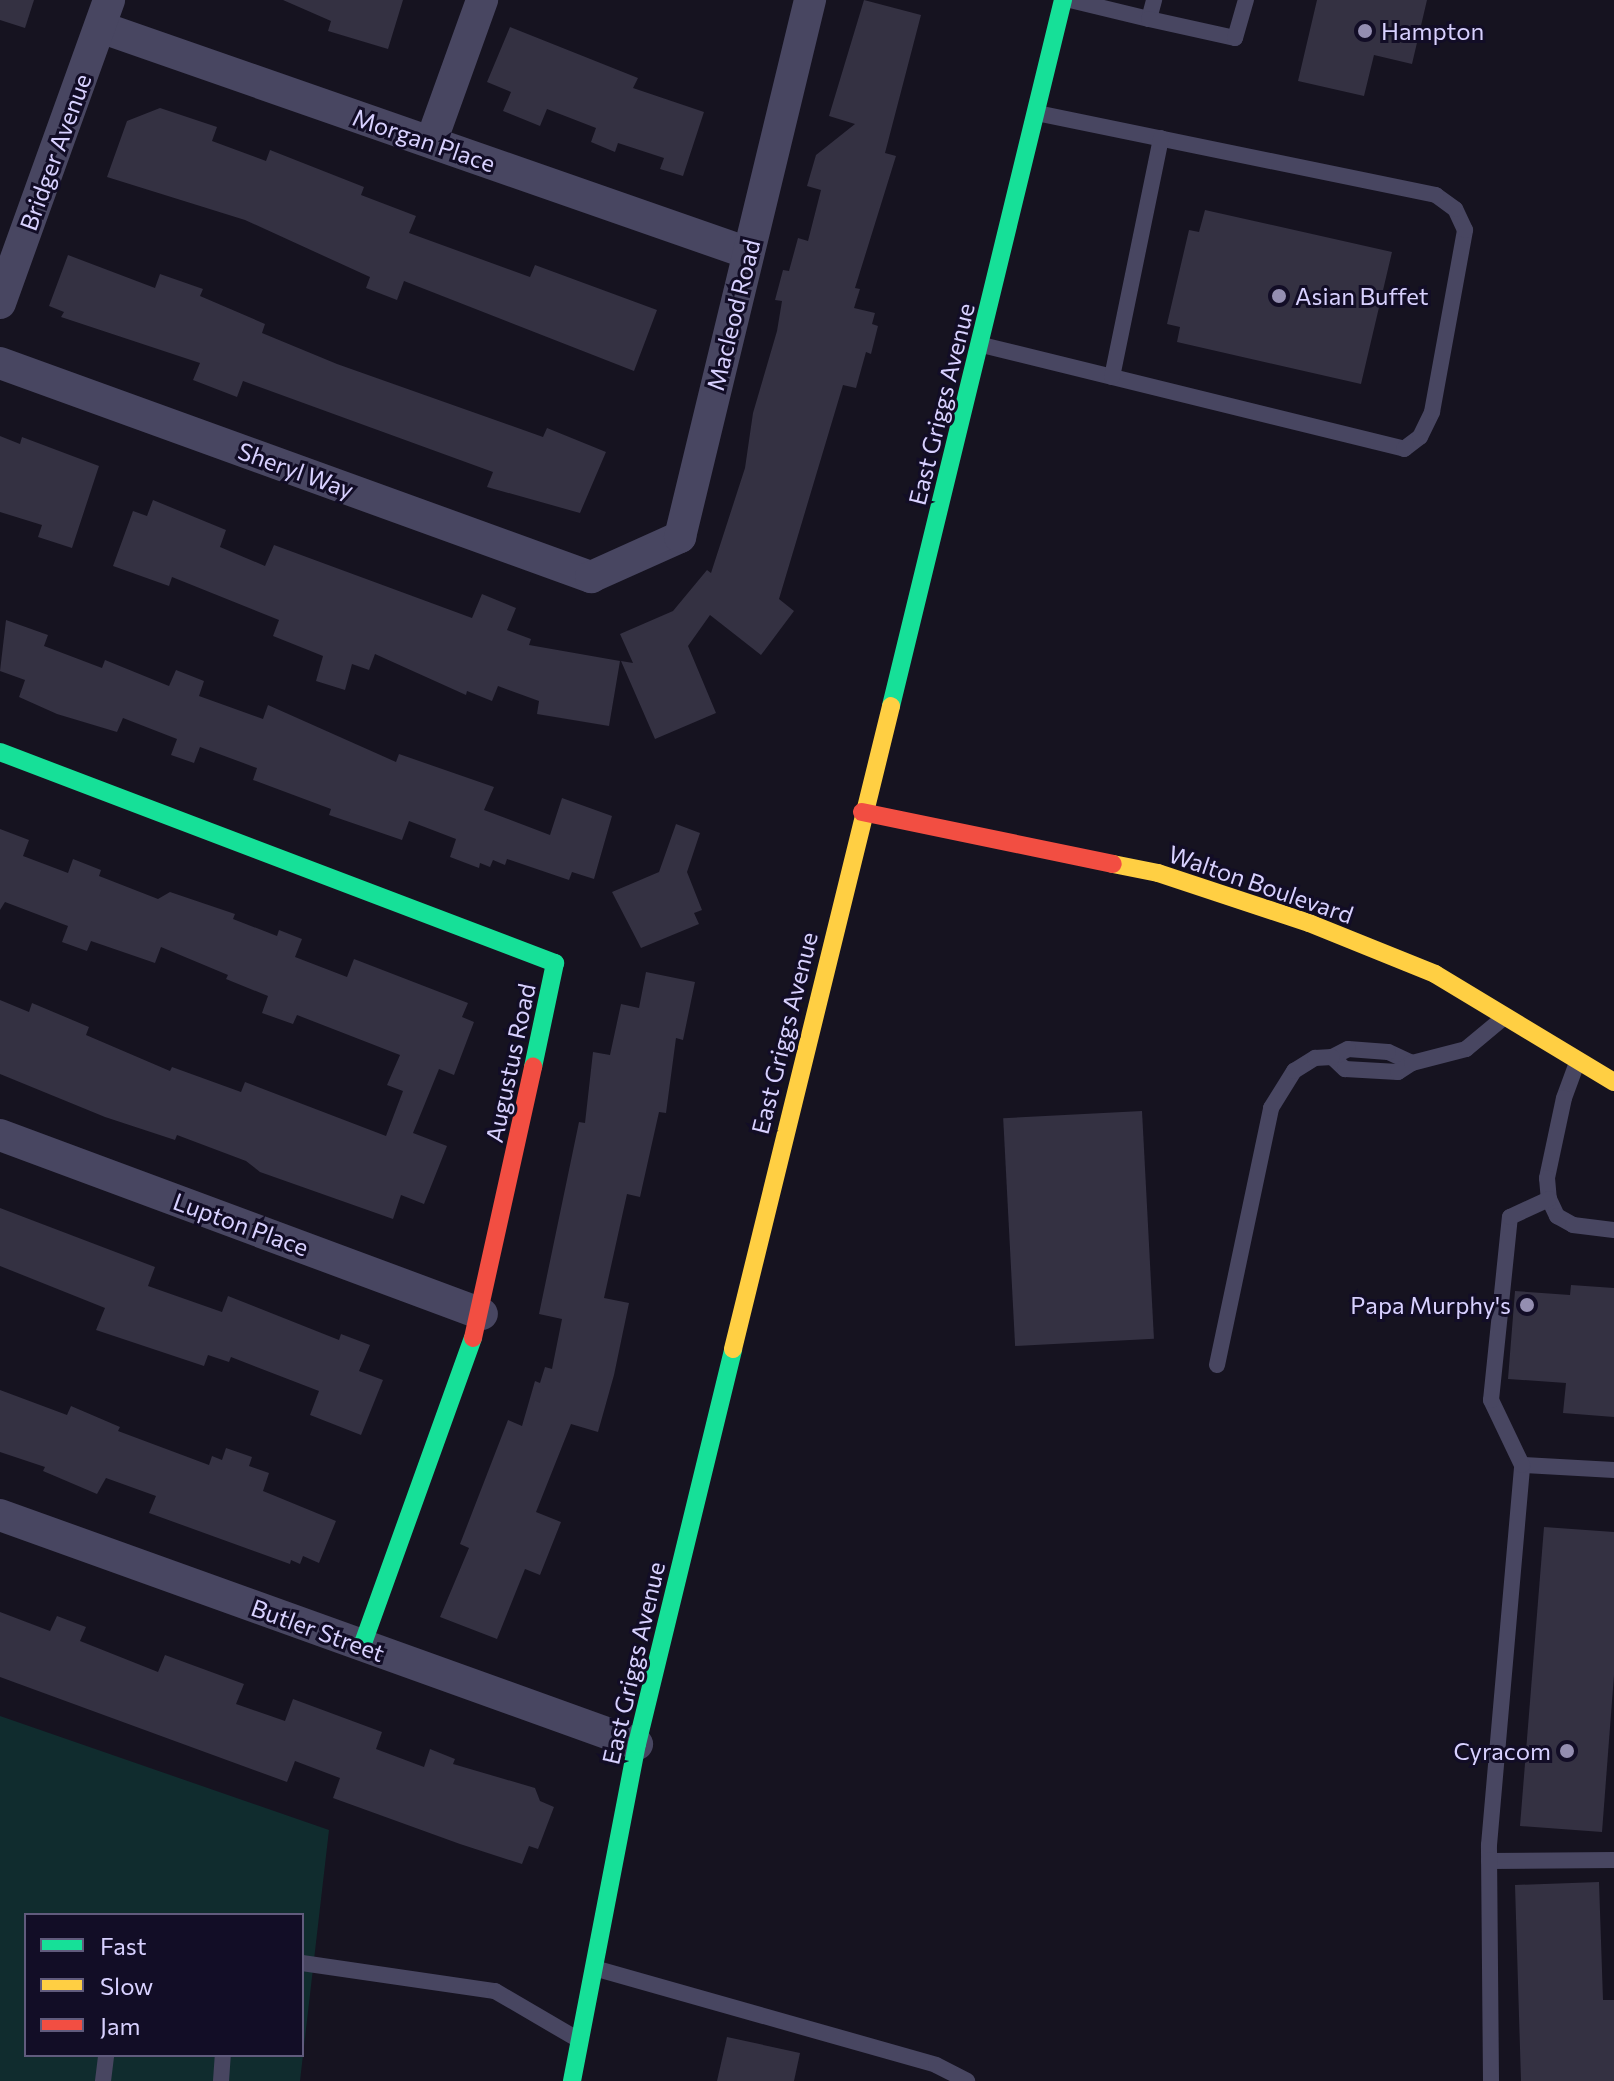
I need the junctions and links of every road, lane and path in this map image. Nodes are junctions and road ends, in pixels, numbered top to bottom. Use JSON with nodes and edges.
{"nodes":[{"id":1,"x":482,"y":0,"type":"edge"},
{"id":2,"x":810,"y":0,"type":"edge"},
{"id":3,"x":1063,"y":0,"type":"edge"},
{"id":4,"x":1070,"y":0,"type":"edge"},
{"id":5,"x":1154,"y":0,"type":"edge"},
{"id":6,"x":1246,"y":0,"type":"edge"},
{"id":7,"x":104,"y":14,"type":"edge"},
{"id":8,"x":1149,"y":19,"type":"junction"},
{"id":9,"x":1037,"y":113,"type":"junction"},
{"id":10,"x":1161,"y":138,"type":"junction"},
{"id":11,"x":431,"y":142,"type":"junction"},
{"id":12,"x":748,"y":253,"type":"junction"},
{"id":13,"x":0,"y":303,"type":"edge"},
{"id":14,"x":981,"y":345,"type":"junction"},
{"id":15,"x":0,"y":363,"type":"edge"},
{"id":16,"x":1112,"y":377,"type":"junction"},
{"id":17,"x":591,"y":577,"type":"joint"},
{"id":18,"x":0,"y":752,"type":"edge"},
{"id":19,"x":862,"y":812,"type":"junction"},
{"id":20,"x":1506,"y":1016,"type":"junction"},
{"id":21,"x":1579,"y":1059,"type":"junction"},
{"id":22,"x":1614,"y":1082,"type":"edge"},
{"id":23,"x":0,"y":1135,"type":"edge"},
{"id":24,"x":1549,"y":1199,"type":"junction"},
{"id":25,"x":1614,"y":1230,"type":"edge"},
{"id":26,"x":482,"y":1314,"type":"junction"},
{"id":27,"x":1217,"y":1365,"type":"dead end"},
{"id":28,"x":1522,"y":1465,"type":"junction"},
{"id":29,"x":1614,"y":1470,"type":"edge"},
{"id":30,"x":0,"y":1515,"type":"edge"},
{"id":31,"x":362,"y":1646,"type":"junction"},
{"id":32,"x":637,"y":1744,"type":"junction"},
{"id":33,"x":1614,"y":1860,"type":"edge"},
{"id":34,"x":1489,"y":1861,"type":"junction"},
{"id":35,"x":304,"y":1963,"type":"edge"},
{"id":36,"x":594,"y":1968,"type":"junction"},
{"id":37,"x":580,"y":2041,"type":"junction"},
{"id":38,"x":106,"y":2057,"type":"edge"},
{"id":39,"x":223,"y":2057,"type":"edge"},
{"id":40,"x":103,"y":2081,"type":"edge"},
{"id":41,"x":221,"y":2081,"type":"edge"},
{"id":42,"x":572,"y":2081,"type":"edge"},
{"id":43,"x":967,"y":2081,"type":"edge"},
{"id":44,"x":1491,"y":2081,"type":"edge"}],
"edges":[{"from":1,"to":11,"type":"street"},
{"from":2,"to":12,"type":"street","name":"Macleod Road"},
{"from":3,"to":9,"type":"street","name":"East Griggs Avenue"},
{"from":4,"to":8,"type":"lane"},
{"from":5,"to":8,"type":"lane"},
{"from":6,"to":8,"type":"lane"},
{"from":7,"to":11,"type":"street","name":"Morgan Place"},
{"from":7,"to":13,"type":"street","name":"Bridger Avenue"},
{"from":9,"to":10,"type":"lane"},
{"from":9,"to":14,"type":"street","name":"East Griggs Avenue"},
{"from":10,"to":16,"type":"lane"},
{"from":10,"to":16,"type":"lane"},
{"from":11,"to":12,"type":"street","name":"Morgan Place"},
{"from":12,"to":17,"type":"street","name":"Macleod Road"},
{"from":14,"to":16,"type":"lane"},
{"from":14,"to":19,"type":"street","name":"East Griggs Avenue"},
{"from":15,"to":17,"type":"street","name":"Sheryl Way"},
{"from":18,"to":26,"type":"street","name":"Augustus Road"},
{"from":19,"to":20,"type":"street","name":"Walton Boulevard"},
{"from":19,"to":32,"type":"street","name":"East Griggs Avenue"},
{"from":20,"to":21,"type":"street","name":"Walton Boulevard"},
{"from":20,"to":27,"type":"lane"},
{"from":21,"to":22,"type":"street","name":"Walton Boulevard"},
{"from":21,"to":24,"type":"lane"},
{"from":23,"to":26,"type":"street","name":"Lupton Place"},
{"from":24,"to":25,"type":"lane"},
{"from":24,"to":28,"type":"lane"},
{"from":26,"to":31,"type":"street","name":"Augustus Road"},
{"from":28,"to":29,"type":"lane"},
{"from":28,"to":34,"type":"lane"},
{"from":30,"to":31,"type":"street","name":"Butler Street"},
{"from":31,"to":32,"type":"street","name":"Butler Street"},
{"from":32,"to":36,"type":"street","name":"East Griggs Avenue"},
{"from":33,"to":34,"type":"lane"},
{"from":34,"to":44,"type":"lane"},
{"from":35,"to":37,"type":"lane"},
{"from":36,"to":37,"type":"street","name":"East Griggs Avenue"},
{"from":36,"to":43,"type":"lane"},
{"from":37,"to":42,"type":"street","name":"East Griggs Avenue"},
{"from":38,"to":40,"type":"lane"},
{"from":39,"to":41,"type":"lane"}]}
